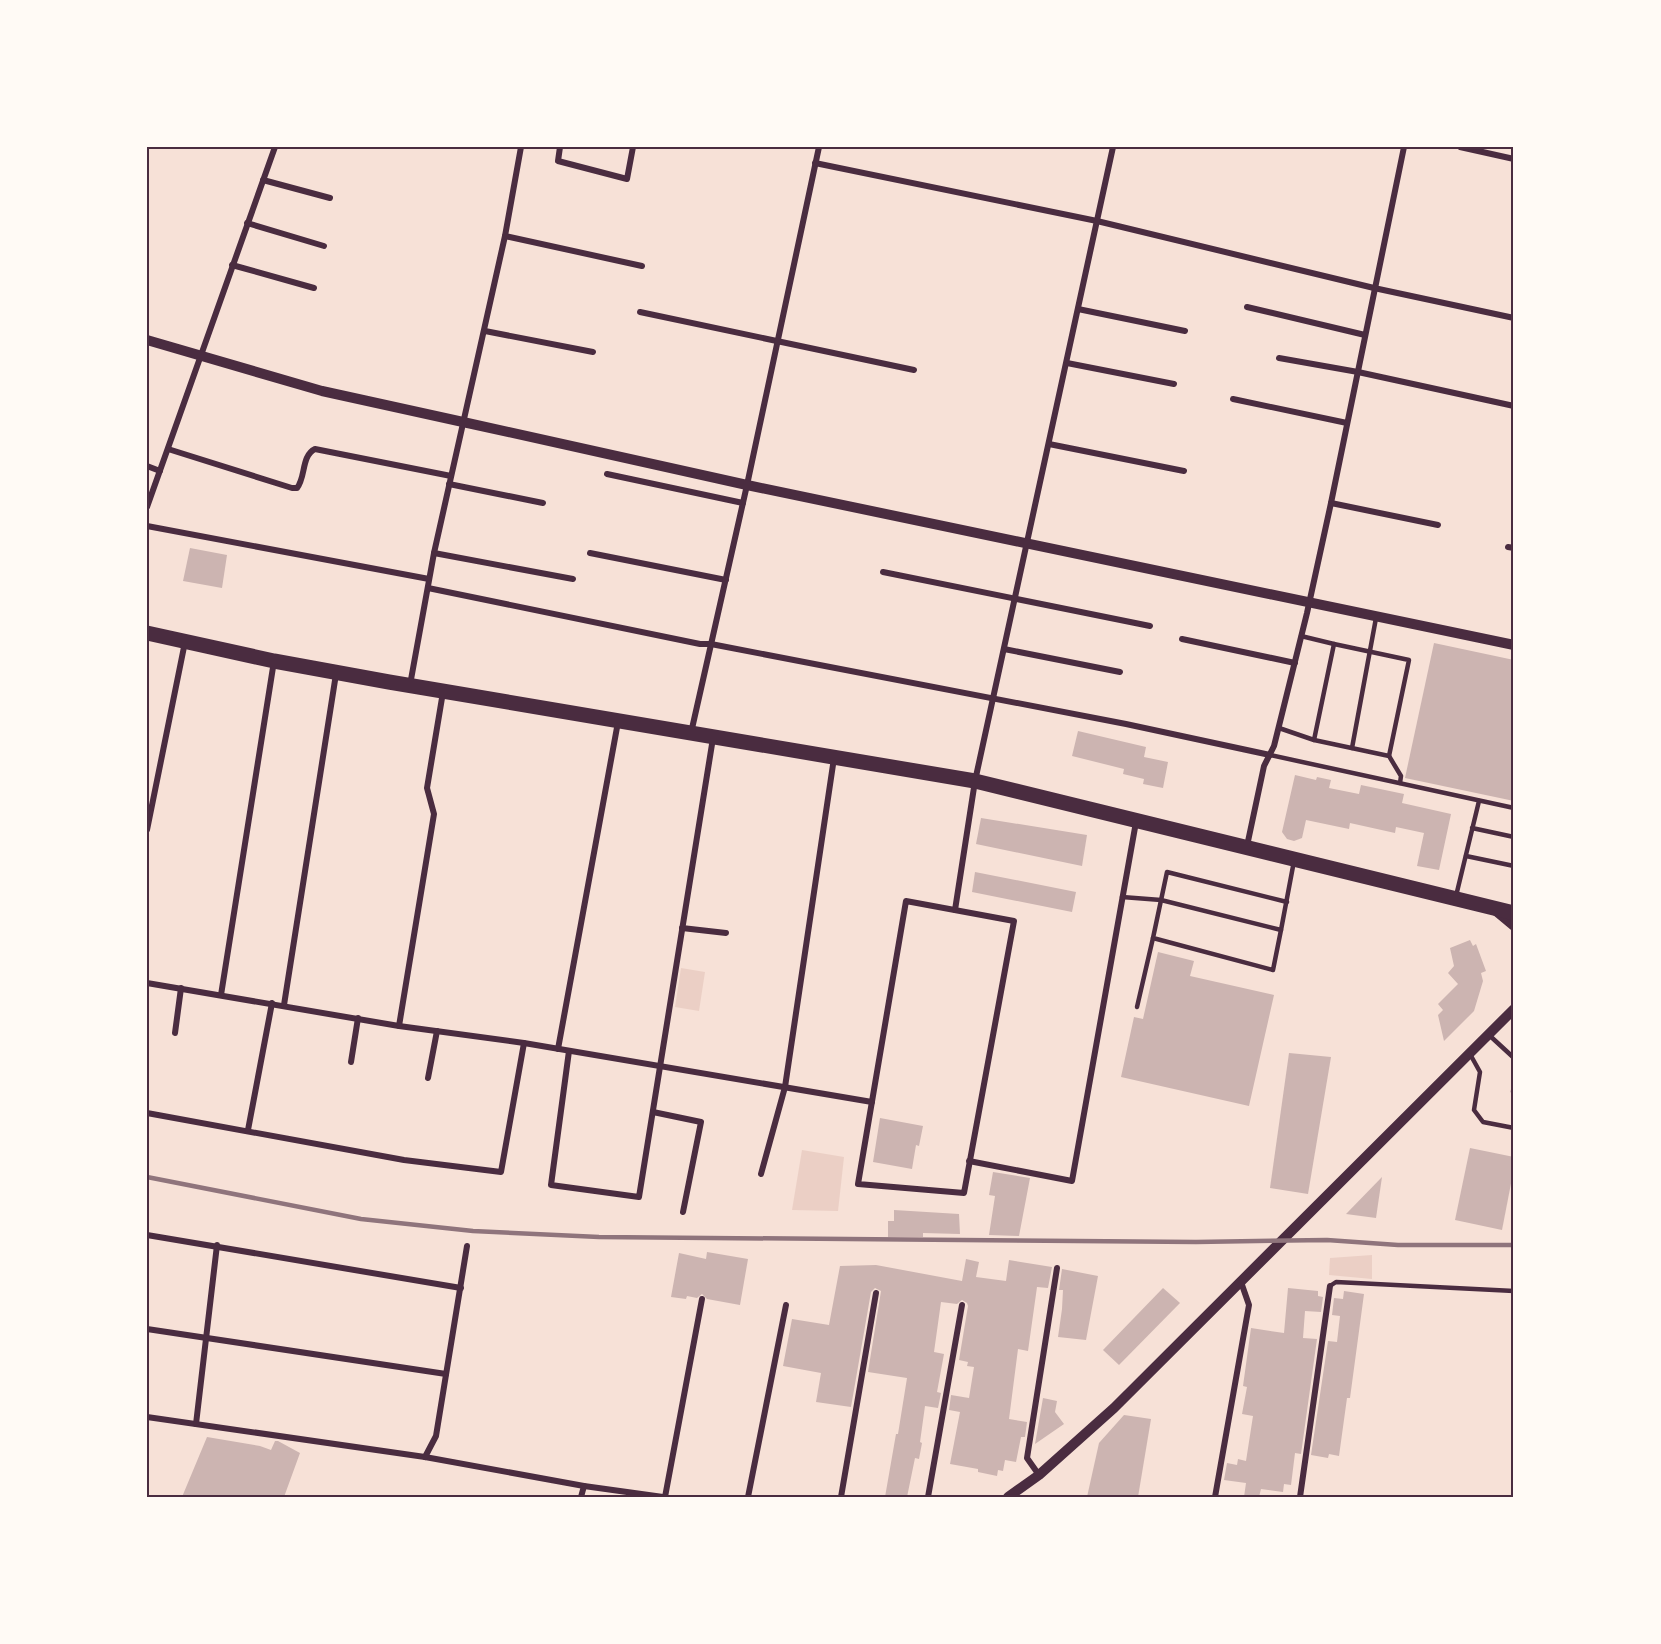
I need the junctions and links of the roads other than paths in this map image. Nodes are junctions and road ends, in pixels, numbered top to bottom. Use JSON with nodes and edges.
{"nodes":[{"id":1,"x":274,"y":147,"type":"edge"},
{"id":2,"x":521,"y":147,"type":"edge"},
{"id":3,"x":560,"y":147,"type":"edge"},
{"id":4,"x":633,"y":147,"type":"edge"},
{"id":5,"x":819,"y":147,"type":"edge"},
{"id":6,"x":1113,"y":147,"type":"edge"},
{"id":7,"x":1404,"y":147,"type":"edge"},
{"id":8,"x":1460,"y":147,"type":"edge"},
{"id":9,"x":1514,"y":159,"type":"edge"},
{"id":10,"x":815,"y":163,"type":"junction"},
{"id":11,"x":263,"y":180,"type":"junction"},
{"id":12,"x":330,"y":198,"type":"dead end"},
{"id":13,"x":1097,"y":221,"type":"junction"},
{"id":14,"x":248,"y":223,"type":"junction"},
{"id":15,"x":505,"y":236,"type":"junction"},
{"id":16,"x":324,"y":246,"type":"dead end"},
{"id":17,"x":232,"y":265,"type":"junction"},
{"id":18,"x":642,"y":266,"type":"dead end"},
{"id":19,"x":314,"y":288,"type":"dead end"},
{"id":20,"x":1374,"y":288,"type":"junction"},
{"id":21,"x":1247,"y":308,"type":"dead end"},
{"id":22,"x":1078,"y":309,"type":"junction"},
{"id":23,"x":640,"y":312,"type":"dead end"},
{"id":24,"x":1514,"y":318,"type":"edge"},
{"id":25,"x":485,"y":331,"type":"junction"},
{"id":26,"x":1185,"y":331,"type":"dead end"},
{"id":27,"x":1365,"y":335,"type":"junction"},
{"id":28,"x":147,"y":340,"type":"edge"},
{"id":29,"x":777,"y":341,"type":"junction"},
{"id":30,"x":593,"y":352,"type":"dead end"},
{"id":31,"x":200,"y":356,"type":"junction"},
{"id":32,"x":1279,"y":358,"type":"dead end"},
{"id":33,"x":1067,"y":363,"type":"junction"},
{"id":34,"x":914,"y":370,"type":"dead end"},
{"id":35,"x":1358,"y":372,"type":"junction"},
{"id":36,"x":1174,"y":384,"type":"dead end"},
{"id":37,"x":1233,"y":399,"type":"dead end"},
{"id":38,"x":1514,"y":406,"type":"edge"},
{"id":39,"x":463,"y":422,"type":"junction"},
{"id":40,"x":1347,"y":423,"type":"junction"},
{"id":41,"x":1049,"y":444,"type":"junction"},
{"id":42,"x":168,"y":449,"type":"junction"},
{"id":43,"x":147,"y":466,"type":"edge"},
{"id":44,"x":160,"y":471,"type":"junction"},
{"id":45,"x":1184,"y":471,"type":"dead end"},
{"id":46,"x":608,"y":474,"type":"dead end"},
{"id":47,"x":451,"y":476,"type":"junction"},
{"id":48,"x":449,"y":484,"type":"junction"},
{"id":49,"x":747,"y":485,"type":"junction"},
{"id":50,"x":543,"y":503,"type":"dead end"},
{"id":51,"x":743,"y":503,"type":"junction"},
{"id":52,"x":1331,"y":503,"type":"junction"},
{"id":53,"x":147,"y":507,"type":"edge"},
{"id":54,"x":1438,"y":525,"type":"dead end"},
{"id":55,"x":147,"y":526,"type":"edge"},
{"id":56,"x":1028,"y":543,"type":"junction"},
{"id":57,"x":434,"y":553,"type":"junction"},
{"id":58,"x":590,"y":553,"type":"dead end"},
{"id":59,"x":883,"y":572,"type":"dead end"},
{"id":60,"x":429,"y":579,"type":"junction"},
{"id":61,"x":573,"y":579,"type":"dead end"},
{"id":62,"x":726,"y":580,"type":"junction"},
{"id":63,"x":428,"y":588,"type":"junction"},
{"id":64,"x":1016,"y":598,"type":"junction"},
{"id":65,"x":1308,"y":603,"type":"junction"},
{"id":66,"x":1376,"y":618,"type":"junction"},
{"id":67,"x":1150,"y":626,"type":"dead end"},
{"id":68,"x":147,"y":633,"type":"edge"},
{"id":69,"x":1301,"y":636,"type":"junction"},
{"id":70,"x":1182,"y":639,"type":"dead end"},
{"id":71,"x":185,"y":642,"type":"junction"},
{"id":72,"x":711,"y":644,"type":"junction"},
{"id":73,"x":1334,"y":644,"type":"junction"},
{"id":74,"x":1514,"y":645,"type":"edge"},
{"id":75,"x":1004,"y":649,"type":"junction"},
{"id":76,"x":1371,"y":652,"type":"junction"},
{"id":77,"x":274,"y":661,"type":"junction"},
{"id":78,"x":1295,"y":663,"type":"junction"},
{"id":79,"x":336,"y":672,"type":"junction"},
{"id":80,"x":1120,"y":672,"type":"dead end"},
{"id":81,"x":410,"y":685,"type":"junction"},
{"id":82,"x":444,"y":691,"type":"junction"},
{"id":83,"x":993,"y":698,"type":"junction"},
{"id":84,"x":619,"y":721,"type":"junction"},
{"id":85,"x":1279,"y":728,"type":"junction"},
{"id":86,"x":691,"y":733,"type":"junction"},
{"id":87,"x":714,"y":736,"type":"junction"},
{"id":88,"x":1314,"y":740,"type":"junction"},
{"id":89,"x":1352,"y":748,"type":"junction"},
{"id":90,"x":1270,"y":755,"type":"junction"},
{"id":91,"x":834,"y":756,"type":"junction"},
{"id":92,"x":1389,"y":756,"type":"junction"},
{"id":93,"x":975,"y":781,"type":"junction"},
{"id":94,"x":1400,"y":783,"type":"junction"},
{"id":95,"x":1479,"y":801,"type":"junction"},
{"id":96,"x":1514,"y":808,"type":"edge"},
{"id":97,"x":1136,"y":821,"type":"junction"},
{"id":98,"x":1472,"y":828,"type":"junction"},
{"id":99,"x":147,"y":830,"type":"edge"},
{"id":100,"x":1514,"y":837,"type":"edge"},
{"id":101,"x":1247,"y":847,"type":"junction"},
{"id":102,"x":1466,"y":856,"type":"junction"},
{"id":103,"x":1295,"y":858,"type":"junction"},
{"id":104,"x":1514,"y":866,"type":"edge"},
{"id":105,"x":1122,"y":897,"type":"junction"},
{"id":106,"x":1455,"y":899,"type":"junction"},
{"id":107,"x":1161,"y":900,"type":"junction"},
{"id":108,"x":1287,"y":902,"type":"junction"},
{"id":109,"x":1492,"y":908,"type":"junction"},
{"id":110,"x":955,"y":910,"type":"junction"},
{"id":111,"x":1514,"y":913,"type":"edge"},
{"id":112,"x":1514,"y":926,"type":"edge"},
{"id":113,"x":682,"y":928,"type":"junction"},
{"id":114,"x":1281,"y":930,"type":"junction"},
{"id":115,"x":726,"y":933,"type":"dead end"},
{"id":116,"x":1153,"y":938,"type":"junction"},
{"id":117,"x":147,"y":983,"type":"edge"},
{"id":118,"x":181,"y":988,"type":"junction"},
{"id":119,"x":221,"y":994,"type":"junction"},
{"id":120,"x":272,"y":1003,"type":"junction"},
{"id":121,"x":284,"y":1005,"type":"junction"},
{"id":122,"x":1137,"y":1006,"type":"dead end"},
{"id":123,"x":1514,"y":1009,"type":"edge"},
{"id":124,"x":358,"y":1018,"type":"junction"},
{"id":125,"x":399,"y":1026,"type":"junction"},
{"id":126,"x":437,"y":1031,"type":"junction"},
{"id":127,"x":175,"y":1033,"type":"dead end"},
{"id":128,"x":1489,"y":1035,"type":"junction"},
{"id":129,"x":524,"y":1043,"type":"junction"},
{"id":130,"x":558,"y":1049,"type":"junction"},
{"id":131,"x":569,"y":1051,"type":"junction"},
{"id":132,"x":1470,"y":1054,"type":"junction"},
{"id":133,"x":1514,"y":1058,"type":"edge"},
{"id":134,"x":351,"y":1062,"type":"dead end"},
{"id":135,"x":660,"y":1066,"type":"junction"},
{"id":136,"x":428,"y":1078,"type":"dead end"},
{"id":137,"x":1514,"y":1082,"type":"edge"},
{"id":138,"x":785,"y":1087,"type":"junction"},
{"id":139,"x":1513,"y":1092,"type":"edge"},
{"id":140,"x":872,"y":1102,"type":"junction"},
{"id":141,"x":652,"y":1112,"type":"junction"},
{"id":142,"x":147,"y":1113,"type":"edge"},
{"id":143,"x":1514,"y":1128,"type":"edge"},
{"id":144,"x":248,"y":1130,"type":"junction"},
{"id":145,"x":969,"y":1161,"type":"junction"},
{"id":146,"x":761,"y":1174,"type":"dead end"},
{"id":147,"x":683,"y":1212,"type":"dead end"},
{"id":148,"x":147,"y":1235,"type":"edge"},
{"id":149,"x":217,"y":1245,"type":"junction"},
{"id":150,"x":467,"y":1246,"type":"dead end"},
{"id":151,"x":1057,"y":1268,"type":"dead end"},
{"id":152,"x":1241,"y":1282,"type":"junction"},
{"id":153,"x":1330,"y":1286,"type":"joint"},
{"id":154,"x":461,"y":1288,"type":"junction"},
{"id":155,"x":1514,"y":1291,"type":"edge"},
{"id":156,"x":876,"y":1293,"type":"dead end"},
{"id":157,"x":702,"y":1299,"type":"dead end"},
{"id":158,"x":786,"y":1305,"type":"dead end"},
{"id":159,"x":962,"y":1305,"type":"dead end"},
{"id":160,"x":147,"y":1329,"type":"edge"},
{"id":161,"x":206,"y":1338,"type":"junction"},
{"id":162,"x":446,"y":1374,"type":"junction"},
{"id":163,"x":147,"y":1417,"type":"edge"},
{"id":164,"x":196,"y":1424,"type":"junction"},
{"id":165,"x":426,"y":1457,"type":"junction"},
{"id":166,"x":1039,"y":1475,"type":"junction"},
{"id":167,"x":584,"y":1486,"type":"junction"},
{"id":168,"x":581,"y":1497,"type":"edge"},
{"id":169,"x":664,"y":1497,"type":"edge"},
{"id":170,"x":748,"y":1497,"type":"edge"},
{"id":171,"x":841,"y":1497,"type":"edge"},
{"id":172,"x":928,"y":1497,"type":"edge"},
{"id":173,"x":1008,"y":1497,"type":"edge"},
{"id":174,"x":1215,"y":1497,"type":"edge"},
{"id":175,"x":1300,"y":1497,"type":"edge"}],
"edges":[{"from":1,"to":11,"type":"street"},
{"from":2,"to":15,"type":"street"},
{"from":3,"to":4,"type":"street"},
{"from":5,"to":10,"type":"street"},
{"from":6,"to":13,"type":"street"},
{"from":7,"to":20,"type":"street"},
{"from":8,"to":9,"type":"street"},
{"from":10,"to":13,"type":"street"},
{"from":10,"to":29,"type":"street"},
{"from":11,"to":12,"type":"street"},
{"from":11,"to":14,"type":"street"},
{"from":13,"to":20,"type":"street"},
{"from":13,"to":22,"type":"street"},
{"from":14,"to":16,"type":"street"},
{"from":14,"to":17,"type":"street"},
{"from":15,"to":18,"type":"street"},
{"from":15,"to":25,"type":"street"},
{"from":17,"to":19,"type":"street"},
{"from":17,"to":31,"type":"street"},
{"from":20,"to":24,"type":"street"},
{"from":20,"to":27,"type":"street"},
{"from":21,"to":27,"type":"street"},
{"from":22,"to":26,"type":"street"},
{"from":22,"to":33,"type":"street"},
{"from":23,"to":29,"type":"street"},
{"from":25,"to":30,"type":"street"},
{"from":25,"to":39,"type":"street"},
{"from":27,"to":35,"type":"street"},
{"from":28,"to":31,"type":"street"},
{"from":29,"to":34,"type":"street"},
{"from":29,"to":49,"type":"street"},
{"from":31,"to":39,"type":"street"},
{"from":31,"to":42,"type":"street"},
{"from":32,"to":35,"type":"street"},
{"from":33,"to":36,"type":"street"},
{"from":33,"to":41,"type":"street"},
{"from":35,"to":38,"type":"street"},
{"from":35,"to":40,"type":"street"},
{"from":37,"to":40,"type":"street"},
{"from":39,"to":47,"type":"street"},
{"from":39,"to":49,"type":"street"},
{"from":40,"to":52,"type":"street"},
{"from":41,"to":45,"type":"street"},
{"from":41,"to":56,"type":"street"},
{"from":42,"to":44,"type":"street"},
{"from":42,"to":47,"type":"street"},
{"from":43,"to":44,"type":"street"},
{"from":44,"to":53,"type":"street"},
{"from":46,"to":51,"type":"street"},
{"from":47,"to":48,"type":"street"},
{"from":48,"to":50,"type":"street"},
{"from":48,"to":57,"type":"street"},
{"from":49,"to":51,"type":"street"},
{"from":49,"to":56,"type":"street"},
{"from":51,"to":62,"type":"street"},
{"from":52,"to":54,"type":"street"},
{"from":52,"to":65,"type":"street"},
{"from":55,"to":60,"type":"street"},
{"from":56,"to":64,"type":"street"},
{"from":56,"to":65,"type":"street"},
{"from":57,"to":60,"type":"street"},
{"from":57,"to":61,"type":"street"},
{"from":58,"to":62,"type":"street"},
{"from":59,"to":64,"type":"street"},
{"from":60,"to":63,"type":"street"},
{"from":62,"to":72,"type":"street"},
{"from":63,"to":72,"type":"street"},
{"from":63,"to":81,"type":"street"},
{"from":64,"to":67,"type":"street"},
{"from":64,"to":75,"type":"street"},
{"from":65,"to":66,"type":"street"},
{"from":65,"to":69,"type":"street"},
{"from":66,"to":74,"type":"street"},
{"from":66,"to":76,"type":"lane"},
{"from":68,"to":71,"type":"main road"},
{"from":69,"to":73,"type":"lane"},
{"from":69,"to":78,"type":"street"},
{"from":70,"to":78,"type":"street"},
{"from":71,"to":77,"type":"main road"},
{"from":71,"to":99,"type":"street"},
{"from":72,"to":83,"type":"street"},
{"from":72,"to":86,"type":"street"},
{"from":73,"to":76,"type":"lane"},
{"from":73,"to":88,"type":"lane"},
{"from":75,"to":80,"type":"street"},
{"from":75,"to":83,"type":"street"},
{"from":76,"to":89,"type":"lane"},
{"from":76,"to":92,"type":"lane"},
{"from":77,"to":79,"type":"main road"},
{"from":77,"to":119,"type":"street"},
{"from":78,"to":85,"type":"street"},
{"from":79,"to":81,"type":"main road"},
{"from":79,"to":121,"type":"street"},
{"from":81,"to":82,"type":"main road"},
{"from":82,"to":84,"type":"main road"},
{"from":82,"to":125,"type":"street"},
{"from":83,"to":90,"type":"street"},
{"from":83,"to":93,"type":"street"},
{"from":84,"to":86,"type":"main road"},
{"from":84,"to":130,"type":"street"},
{"from":85,"to":88,"type":"lane"},
{"from":85,"to":90,"type":"street"},
{"from":86,"to":87,"type":"main road"},
{"from":87,"to":91,"type":"main road"},
{"from":87,"to":113,"type":"street"},
{"from":88,"to":89,"type":"lane"},
{"from":89,"to":92,"type":"lane"},
{"from":90,"to":94,"type":"lane"},
{"from":90,"to":101,"type":"street"},
{"from":91,"to":93,"type":"main road"},
{"from":91,"to":138,"type":"street"},
{"from":92,"to":94,"type":"lane"},
{"from":93,"to":97,"type":"main road"},
{"from":93,"to":110,"type":"street"},
{"from":94,"to":95,"type":"lane"},
{"from":95,"to":96,"type":"lane"},
{"from":95,"to":98,"type":"lane"},
{"from":97,"to":101,"type":"main road"},
{"from":97,"to":105,"type":"street"},
{"from":98,"to":100,"type":"lane"},
{"from":98,"to":102,"type":"lane"},
{"from":101,"to":103,"type":"main road"},
{"from":102,"to":104,"type":"lane"},
{"from":102,"to":106,"type":"lane"},
{"from":103,"to":106,"type":"main road"},
{"from":103,"to":108,"type":"lane"},
{"from":105,"to":107,"type":"lane"},
{"from":105,"to":145,"type":"street"},
{"from":106,"to":109,"type":"main road"},
{"from":107,"to":108,"type":"lane"},
{"from":107,"to":114,"type":"lane"},
{"from":107,"to":116,"type":"lane"},
{"from":108,"to":114,"type":"lane"},
{"from":109,"to":111,"type":"main road"},
{"from":109,"to":112,"type":"street"},
{"from":110,"to":140,"type":"street"},
{"from":110,"to":145,"type":"street"},
{"from":113,"to":115,"type":"street"},
{"from":113,"to":135,"type":"street"},
{"from":114,"to":116,"type":"lane"},
{"from":116,"to":122,"type":"lane"},
{"from":117,"to":118,"type":"street"},
{"from":118,"to":119,"type":"street"},
{"from":118,"to":127,"type":"street"},
{"from":119,"to":120,"type":"street"},
{"from":120,"to":121,"type":"street"},
{"from":120,"to":144,"type":"street"},
{"from":121,"to":124,"type":"street"},
{"from":123,"to":128,"type":"street"},
{"from":124,"to":125,"type":"street"},
{"from":124,"to":134,"type":"street"},
{"from":125,"to":126,"type":"street"},
{"from":126,"to":129,"type":"street"},
{"from":126,"to":136,"type":"street"},
{"from":128,"to":132,"type":"street"},
{"from":128,"to":133,"type":"lane"},
{"from":129,"to":130,"type":"street"},
{"from":129,"to":144,"type":"street"},
{"from":130,"to":131,"type":"street"},
{"from":131,"to":135,"type":"street"},
{"from":131,"to":141,"type":"street"},
{"from":132,"to":143,"type":"lane"},
{"from":132,"to":152,"type":"street"},
{"from":135,"to":138,"type":"street"},
{"from":135,"to":141,"type":"street"},
{"from":137,"to":139,"type":"lane"},
{"from":138,"to":140,"type":"street"},
{"from":138,"to":146,"type":"street"},
{"from":140,"to":145,"type":"street"},
{"from":141,"to":147,"type":"street"},
{"from":142,"to":144,"type":"street"},
{"from":148,"to":149,"type":"street"},
{"from":149,"to":154,"type":"street"},
{"from":149,"to":161,"type":"street"},
{"from":150,"to":154,"type":"street"},
{"from":151,"to":166,"type":"street"},
{"from":152,"to":166,"type":"street"},
{"from":152,"to":174,"type":"street"},
{"from":153,"to":155,"type":"lane"},
{"from":153,"to":175,"type":"street"},
{"from":154,"to":162,"type":"street"},
{"from":156,"to":171,"type":"street"},
{"from":157,"to":169,"type":"street"},
{"from":158,"to":170,"type":"street"},
{"from":159,"to":172,"type":"street"},
{"from":160,"to":161,"type":"street"},
{"from":161,"to":162,"type":"street"},
{"from":161,"to":164,"type":"street"},
{"from":162,"to":165,"type":"street"},
{"from":163,"to":164,"type":"street"},
{"from":164,"to":165,"type":"street"},
{"from":165,"to":167,"type":"street"},
{"from":166,"to":173,"type":"street"},
{"from":167,"to":168,"type":"street"},
{"from":167,"to":169,"type":"street"}]}
